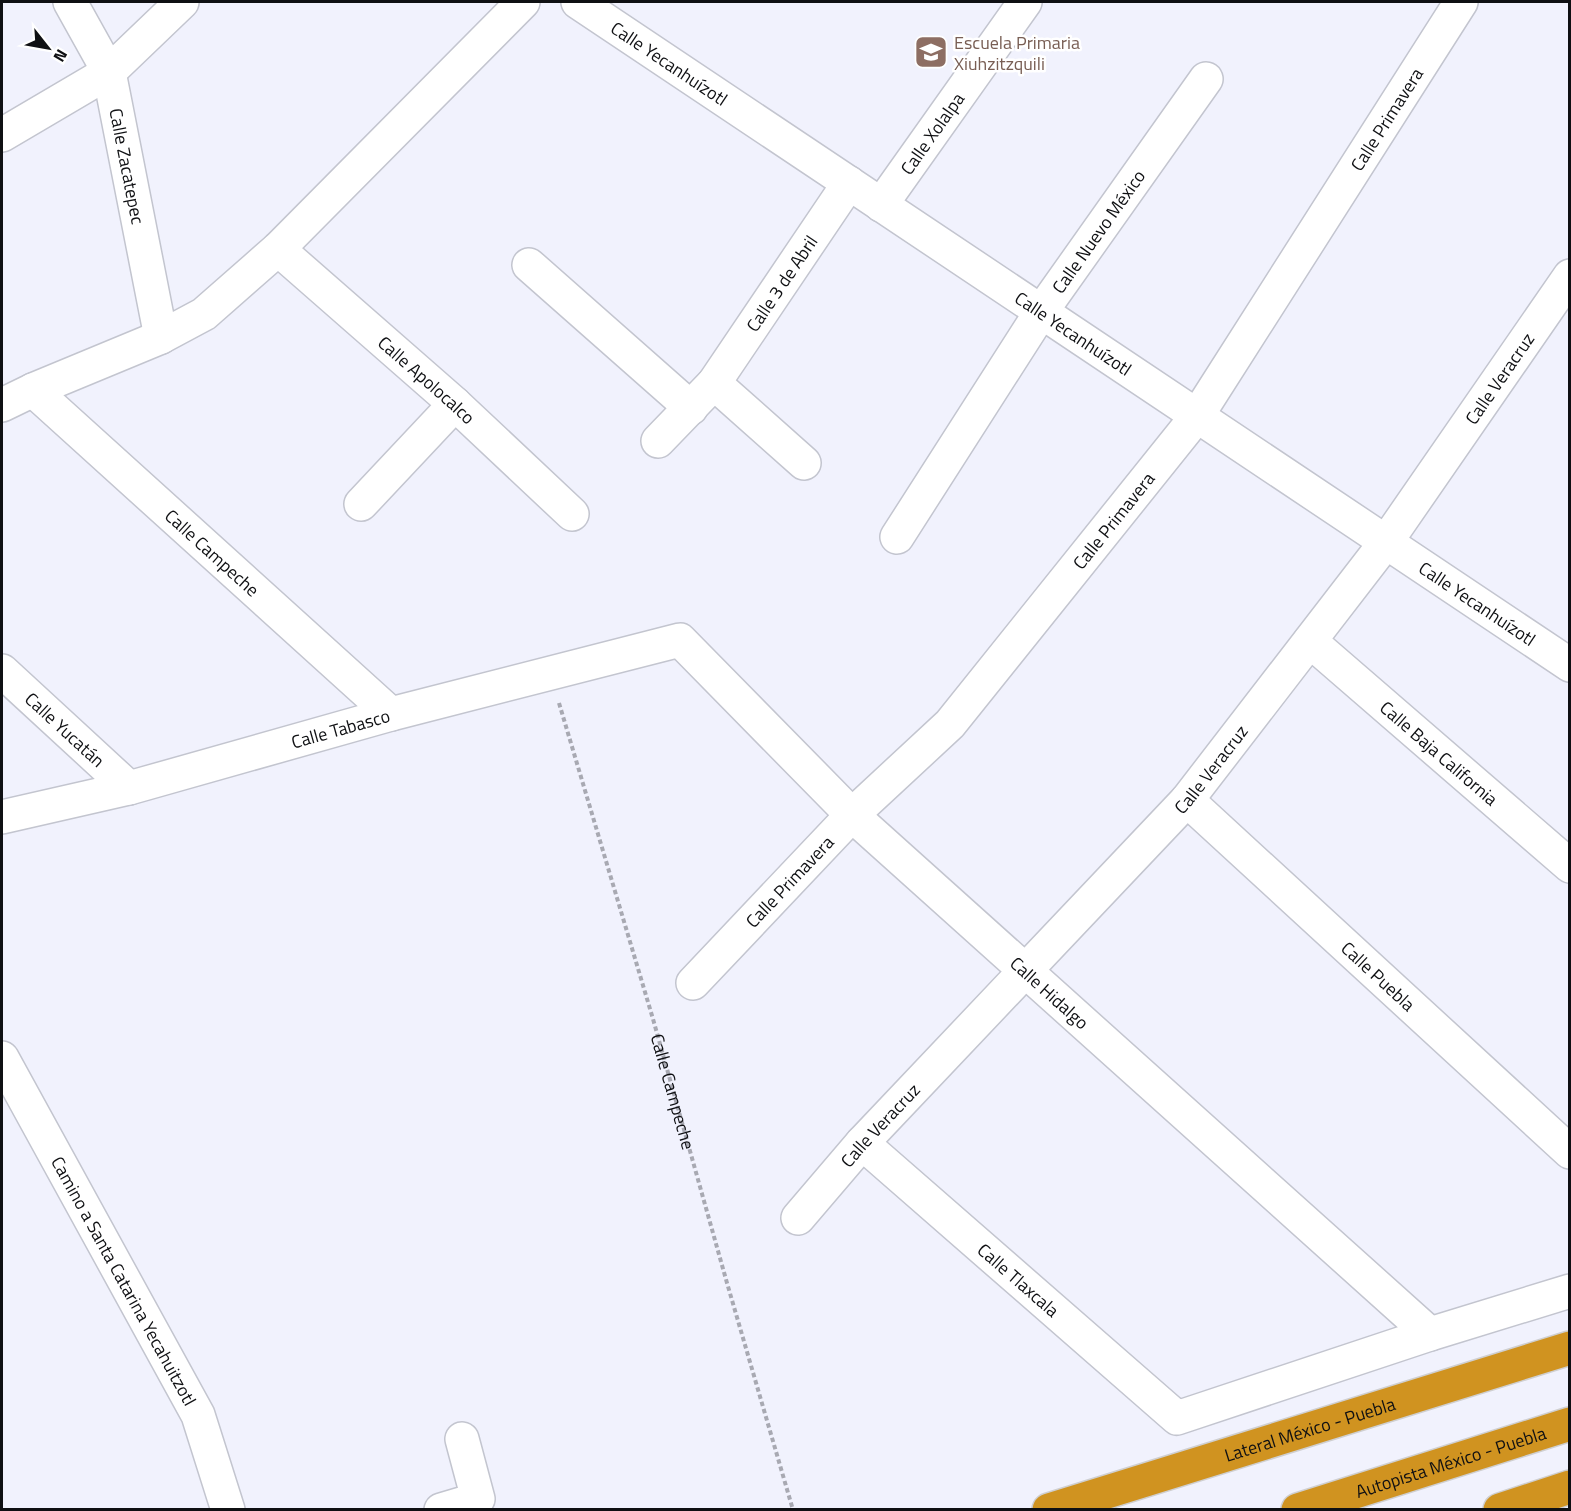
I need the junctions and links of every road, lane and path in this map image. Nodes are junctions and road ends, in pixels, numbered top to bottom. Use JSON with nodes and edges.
{"nodes":[{"id":1,"x":71,"y":2,"type":"edge"},
{"id":2,"x":182,"y":2,"type":"edge"},
{"id":3,"x":523,"y":2,"type":"edge"},
{"id":4,"x":578,"y":2,"type":"edge"},
{"id":5,"x":1025,"y":2,"type":"edge"},
{"id":6,"x":1461,"y":2,"type":"edge"},
{"id":7,"x":109,"y":72,"type":"junction"},
{"id":8,"x":1206,"y":79,"type":"dead end"},
{"id":9,"x":2,"y":135,"type":"edge"},
{"id":10,"x":849,"y":183,"type":"junction"},
{"id":11,"x":881,"y":205,"type":"junction"},
{"id":12,"x":278,"y":249,"type":"junction"},
{"id":13,"x":530,"y":265,"type":"dead end"},
{"id":14,"x":1569,"y":276,"type":"edge"},
{"id":15,"x":1041,"y":312,"type":"junction"},
{"id":16,"x":161,"y":337,"type":"junction"},
{"id":17,"x":714,"y":383,"type":"junction"},
{"id":18,"x":33,"y":390,"type":"junction"},
{"id":19,"x":455,"y":404,"type":"junction"},
{"id":20,"x":2,"y":405,"type":"edge"},
{"id":21,"x":691,"y":408,"type":"junction"},
{"id":22,"x":1197,"y":416,"type":"junction"},
{"id":23,"x":658,"y":441,"type":"dead end"},
{"id":24,"x":804,"y":463,"type":"dead end"},
{"id":25,"x":361,"y":504,"type":"dead end"},
{"id":26,"x":572,"y":514,"type":"dead end"},
{"id":27,"x":897,"y":537,"type":"dead end"},
{"id":28,"x":1386,"y":542,"type":"junction"},
{"id":29,"x":680,"y":640,"type":"joint"},
{"id":30,"x":1310,"y":641,"type":"junction"},
{"id":31,"x":1569,"y":665,"type":"edge"},
{"id":32,"x":2,"y":671,"type":"edge"},
{"id":33,"x":550,"y":674,"type":"junction"},
{"id":34,"x":391,"y":714,"type":"junction"},
{"id":35,"x":129,"y":788,"type":"junction"},
{"id":36,"x":1187,"y":800,"type":"junction"},
{"id":37,"x":852,"y":815,"type":"junction"},
{"id":38,"x":2,"y":818,"type":"edge"},
{"id":39,"x":1569,"y":866,"type":"edge"},
{"id":40,"x":1026,"y":971,"type":"junction"},
{"id":41,"x":693,"y":983,"type":"dead end"},
{"id":42,"x":2,"y":1058,"type":"edge"},
{"id":43,"x":862,"y":1143,"type":"junction"},
{"id":44,"x":1569,"y":1152,"type":"edge"},
{"id":45,"x":798,"y":1218,"type":"dead end"},
{"id":46,"x":1569,"y":1291,"type":"edge"},
{"id":47,"x":1430,"y":1334,"type":"junction"},
{"id":48,"x":1569,"y":1348,"type":"edge"},
{"id":49,"x":1569,"y":1424,"type":"edge"},
{"id":50,"x":462,"y":1439,"type":"dead end"},
{"id":51,"x":1569,"y":1487,"type":"edge"},
{"id":52,"x":228,"y":1509,"type":"edge"},
{"id":53,"x":441,"y":1509,"type":"edge"},
{"id":54,"x":793,"y":1509,"type":"edge"},
{"id":55,"x":1049,"y":1509,"type":"edge"},
{"id":56,"x":1298,"y":1509,"type":"edge"},
{"id":57,"x":1500,"y":1509,"type":"edge"}],
"edges":[{"from":1,"to":7,"type":"street","name":"Calle Zacatepec"},
{"from":2,"to":7,"type":"street"},
{"from":3,"to":12,"type":"street"},
{"from":4,"to":10,"type":"street","name":"Calle Yecanhuízotl"},
{"from":5,"to":11,"type":"street","name":"Calle Xolalpa"},
{"from":6,"to":22,"type":"street","name":"Calle Primavera"},
{"from":7,"to":9,"type":"street"},
{"from":7,"to":16,"type":"street","name":"Calle Zacatepec"},
{"from":8,"to":15,"type":"street","name":"Calle Nuevo México"},
{"from":10,"to":11,"type":"street","name":"Calle Yecanhuízotl"},
{"from":10,"to":17,"type":"street","name":"Calle 3 de Abril"},
{"from":11,"to":15,"type":"street","name":"Calle Yecanhuízotl"},
{"from":12,"to":16,"type":"street"},
{"from":12,"to":19,"type":"street","name":"Calle Apolocalco"},
{"from":13,"to":21,"type":"street"},
{"from":14,"to":28,"type":"street","name":"Calle Veracruz"},
{"from":15,"to":22,"type":"street","name":"Calle Yecanhuízotl"},
{"from":15,"to":27,"type":"street","name":"Calle Nuevo México"},
{"from":16,"to":18,"type":"street"},
{"from":17,"to":21,"type":"street","name":"Calle 3 de Abril"},
{"from":17,"to":24,"type":"street"},
{"from":18,"to":20,"type":"street"},
{"from":18,"to":34,"type":"street","name":"Calle Campeche"},
{"from":19,"to":25,"type":"street"},
{"from":19,"to":26,"type":"street","name":"Calle Apolocalco"},
{"from":21,"to":23,"type":"street","name":"Calle 3 de Abril"},
{"from":22,"to":28,"type":"street","name":"Calle Yecanhuízotl"},
{"from":22,"to":37,"type":"street","name":"Calle Primavera"},
{"from":28,"to":30,"type":"street","name":"Calle Veracruz"},
{"from":28,"to":31,"type":"street","name":"Calle Yecanhuízotl"},
{"from":29,"to":33,"type":"street","name":"Calle Tabasco"},
{"from":29,"to":37,"type":"street","name":"Calle Hidalgo"},
{"from":30,"to":36,"type":"street","name":"Calle Veracruz"},
{"from":30,"to":39,"type":"street","name":"Calle Baja California"},
{"from":32,"to":35,"type":"street","name":"Calle Yucatán"},
{"from":33,"to":34,"type":"street","name":"Calle Tabasco"},
{"from":33,"to":54,"type":"path","name":"Calle Campeche"},
{"from":34,"to":35,"type":"street","name":"Calle Tabasco"},
{"from":35,"to":38,"type":"street","name":"Calle Tabasco"},
{"from":36,"to":40,"type":"street","name":"Calle Veracruz"},
{"from":36,"to":44,"type":"street","name":"Calle Puebla"},
{"from":37,"to":40,"type":"street","name":"Calle Hidalgo"},
{"from":37,"to":41,"type":"street","name":"Calle Primavera"},
{"from":40,"to":43,"type":"street","name":"Calle Veracruz"},
{"from":40,"to":47,"type":"street","name":"Calle Hidalgo"},
{"from":42,"to":52,"type":"street","name":"Camino a Santa Catarina Yecahuitzotl"},
{"from":43,"to":45,"type":"street","name":"Calle Veracruz"},
{"from":43,"to":47,"type":"street","name":"Calle Tlaxcala"},
{"from":46,"to":47,"type":"street"},
{"from":48,"to":55,"type":"highway","name":"Lateral México - Puebla"},
{"from":49,"to":56,"type":"highway","name":"Autopista México - Puebla"},
{"from":50,"to":53,"type":"street"},
{"from":51,"to":57,"type":"highway"}]}
